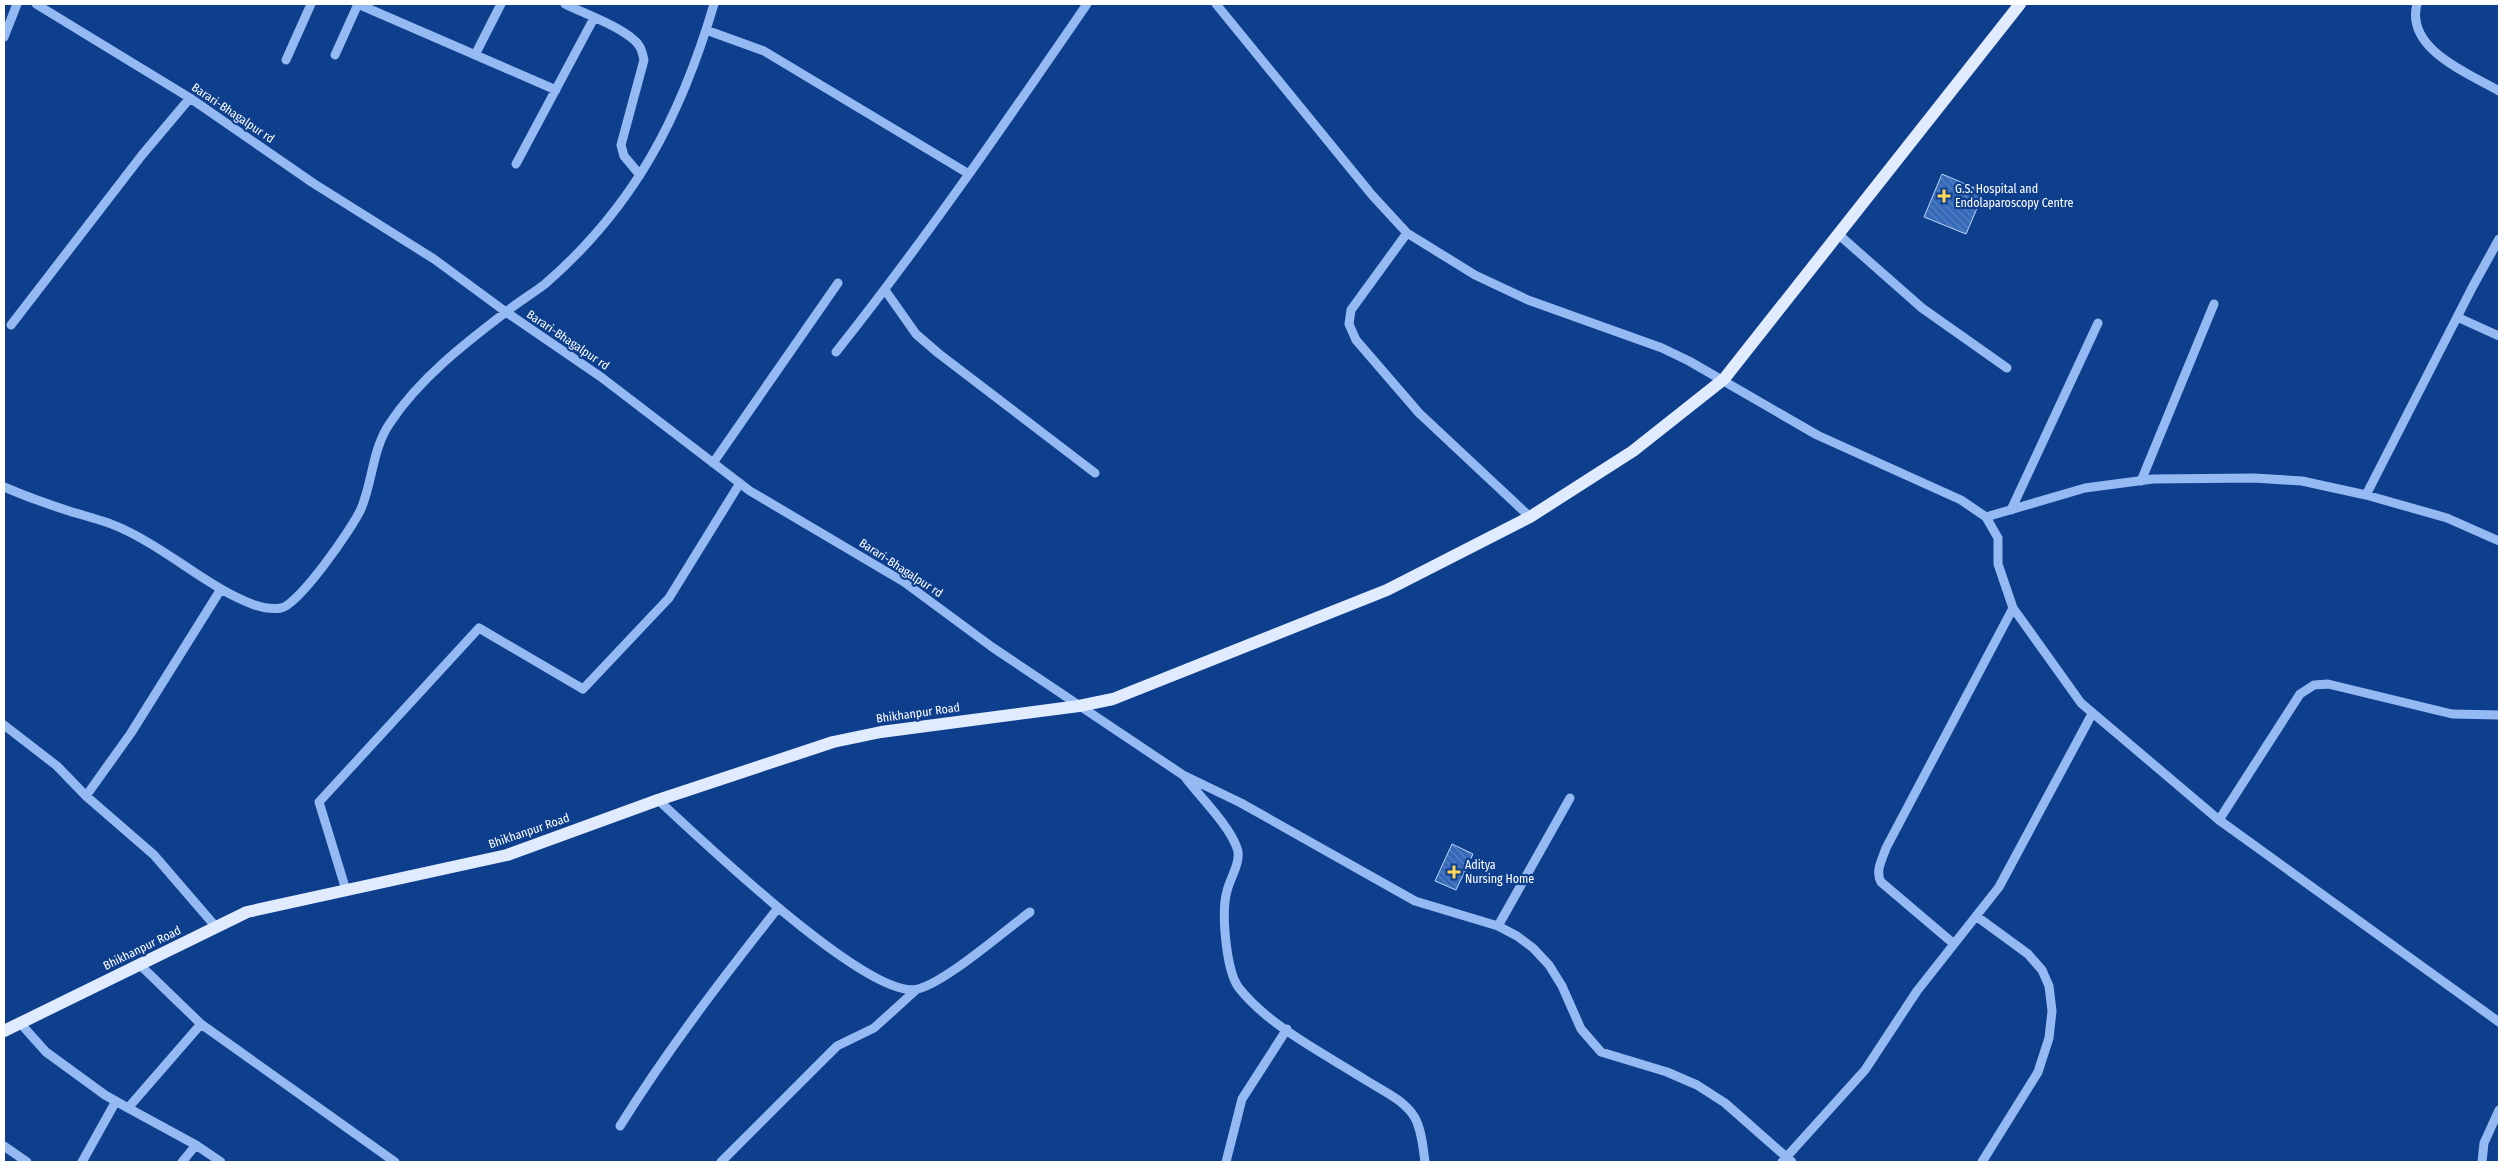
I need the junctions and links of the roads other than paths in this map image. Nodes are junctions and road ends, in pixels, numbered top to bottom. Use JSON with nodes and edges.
{"nodes":[{"id":1,"x":17,"y":4,"type":"edge"},
{"id":2,"x":36,"y":4,"type":"edge"},
{"id":3,"x":311,"y":4,"type":"edge"},
{"id":4,"x":358,"y":4,"type":"edge"},
{"id":5,"x":500,"y":4,"type":"edge"},
{"id":6,"x":565,"y":4,"type":"edge"},
{"id":7,"x":714,"y":4,"type":"edge"},
{"id":8,"x":1088,"y":4,"type":"edge"},
{"id":9,"x":1216,"y":4,"type":"edge"},
{"id":10,"x":2020,"y":4,"type":"edge"},
{"id":11,"x":2418,"y":4,"type":"edge"},
{"id":12,"x":594,"y":18,"type":"junction"},
{"id":13,"x":706,"y":30,"type":"junction"},
{"id":14,"x":4,"y":37,"type":"edge"},
{"id":15,"x":335,"y":54,"type":"dead end"},
{"id":16,"x":475,"y":55,"type":"junction"},
{"id":17,"x":286,"y":60,"type":"dead end"},
{"id":18,"x":556,"y":90,"type":"junction"},
{"id":19,"x":2499,"y":91,"type":"edge"},
{"id":20,"x":190,"y":98,"type":"junction"},
{"id":21,"x":516,"y":164,"type":"dead end"},
{"id":22,"x":969,"y":174,"type":"junction"},
{"id":23,"x":640,"y":175,"type":"junction"},
{"id":24,"x":1407,"y":234,"type":"junction"},
{"id":25,"x":1838,"y":234,"type":"junction"},
{"id":26,"x":2499,"y":239,"type":"edge"},
{"id":27,"x":838,"y":283,"type":"dead end"},
{"id":28,"x":885,"y":290,"type":"junction"},
{"id":29,"x":2214,"y":304,"type":"dead end"},
{"id":30,"x":506,"y":312,"type":"junction"},
{"id":31,"x":2457,"y":316,"type":"junction"},
{"id":32,"x":2098,"y":324,"type":"dead end"},
{"id":33,"x":11,"y":326,"type":"dead end"},
{"id":34,"x":2499,"y":336,"type":"edge"},
{"id":35,"x":836,"y":352,"type":"dead end"},
{"id":36,"x":2007,"y":368,"type":"dead end"},
{"id":37,"x":1724,"y":379,"type":"junction"},
{"id":38,"x":713,"y":463,"type":"junction"},
{"id":39,"x":1095,"y":473,"type":"dead end"},
{"id":40,"x":2141,"y":481,"type":"junction"},
{"id":41,"x":740,"y":483,"type":"junction"},
{"id":42,"x":4,"y":487,"type":"edge"},
{"id":43,"x":2366,"y":495,"type":"junction"},
{"id":44,"x":2012,"y":510,"type":"junction"},
{"id":45,"x":1986,"y":517,"type":"junction"},
{"id":46,"x":1530,"y":518,"type":"junction"},
{"id":47,"x":2499,"y":541,"type":"edge"},
{"id":48,"x":221,"y":589,"type":"junction"},
{"id":49,"x":2012,"y":608,"type":"junction"},
{"id":50,"x":1079,"y":706,"type":"junction"},
{"id":51,"x":2092,"y":714,"type":"junction"},
{"id":52,"x":2499,"y":715,"type":"edge"},
{"id":53,"x":4,"y":725,"type":"edge"},
{"id":54,"x":1183,"y":775,"type":"junction"},
{"id":55,"x":86,"y":796,"type":"junction"},
{"id":56,"x":1570,"y":798,"type":"dead end"},
{"id":57,"x":658,"y":800,"type":"junction"},
{"id":58,"x":2219,"y":820,"type":"junction"},
{"id":59,"x":346,"y":890,"type":"junction"},
{"id":60,"x":778,"y":908,"type":"junction"},
{"id":61,"x":1030,"y":912,"type":"dead end"},
{"id":62,"x":1976,"y":916,"type":"junction"},
{"id":63,"x":1498,"y":926,"type":"junction"},
{"id":64,"x":216,"y":927,"type":"junction"},
{"id":65,"x":1954,"y":944,"type":"junction"},
{"id":66,"x":139,"y":964,"type":"junction"},
{"id":67,"x":916,"y":990,"type":"junction"},
{"id":68,"x":2499,"y":1022,"type":"edge"},
{"id":69,"x":20,"y":1023,"type":"junction"},
{"id":70,"x":202,"y":1024,"type":"junction"},
{"id":71,"x":1287,"y":1029,"type":"junction"},
{"id":72,"x":4,"y":1032,"type":"edge"},
{"id":73,"x":116,"y":1101,"type":"junction"},
{"id":74,"x":128,"y":1108,"type":"junction"},
{"id":75,"x":2499,"y":1110,"type":"edge"},
{"id":76,"x":620,"y":1126,"type":"dead end"},
{"id":77,"x":196,"y":1145,"type":"junction"},
{"id":78,"x":4,"y":1146,"type":"edge"},
{"id":79,"x":1787,"y":1161,"type":"edge"},
{"id":80,"x":27,"y":1162,"type":"edge"},
{"id":81,"x":82,"y":1162,"type":"edge"},
{"id":82,"x":182,"y":1162,"type":"edge"},
{"id":83,"x":221,"y":1162,"type":"edge"},
{"id":84,"x":395,"y":1162,"type":"edge"},
{"id":85,"x":721,"y":1162,"type":"edge"},
{"id":86,"x":1226,"y":1162,"type":"edge"},
{"id":87,"x":1425,"y":1162,"type":"edge"},
{"id":88,"x":1982,"y":1162,"type":"edge"},
{"id":89,"x":2482,"y":1162,"type":"edge"}],
"edges":[{"from":1,"to":14,"type":"street"},
{"from":2,"to":20,"type":"street","name":"Barari-Bhagalpur rd"},
{"from":3,"to":17,"type":"street"},
{"from":4,"to":15,"type":"street"},
{"from":4,"to":16,"type":"street"},
{"from":5,"to":16,"type":"street"},
{"from":6,"to":12,"type":"street"},
{"from":7,"to":13,"type":"street"},
{"from":8,"to":22,"type":"street"},
{"from":9,"to":24,"type":"street"},
{"from":10,"to":25,"type":"main road","name":"Bhikhanpur Road"},
{"from":11,"to":19,"type":"street"},
{"from":12,"to":18,"type":"street"},
{"from":12,"to":23,"type":"street"},
{"from":13,"to":22,"type":"street"},
{"from":13,"to":23,"type":"street"},
{"from":16,"to":18,"type":"street"},
{"from":18,"to":21,"type":"street"},
{"from":20,"to":30,"type":"street","name":"Barari-Bhagalpur rd"},
{"from":20,"to":33,"type":"street"},
{"from":22,"to":28,"type":"street"},
{"from":23,"to":30,"type":"street"},
{"from":24,"to":37,"type":"street"},
{"from":24,"to":46,"type":"street"},
{"from":25,"to":36,"type":"street"},
{"from":25,"to":37,"type":"main road","name":"Bhikhanpur Road"},
{"from":26,"to":31,"type":"street"},
{"from":27,"to":38,"type":"street"},
{"from":28,"to":35,"type":"street"},
{"from":28,"to":39,"type":"street"},
{"from":29,"to":40,"type":"street"},
{"from":30,"to":38,"type":"street","name":"Barari-Bhagalpur rd"},
{"from":30,"to":48,"type":"street"},
{"from":31,"to":34,"type":"street"},
{"from":31,"to":43,"type":"street"},
{"from":32,"to":44,"type":"street"},
{"from":37,"to":45,"type":"street"},
{"from":37,"to":46,"type":"main road","name":"Bhikhanpur Road"},
{"from":38,"to":41,"type":"street","name":"Barari-Bhagalpur rd"},
{"from":40,"to":43,"type":"street"},
{"from":40,"to":44,"type":"street"},
{"from":41,"to":50,"type":"street","name":"Barari-Bhagalpur rd"},
{"from":41,"to":59,"type":"street"},
{"from":42,"to":48,"type":"street"},
{"from":43,"to":47,"type":"street"},
{"from":44,"to":45,"type":"street"},
{"from":45,"to":49,"type":"street"},
{"from":46,"to":50,"type":"main road","name":"Bhikhanpur Road"},
{"from":48,"to":55,"type":"street"},
{"from":49,"to":51,"type":"street"},
{"from":49,"to":65,"type":"street"},
{"from":50,"to":54,"type":"street","name":"Barari-Bhagalpur rd"},
{"from":50,"to":57,"type":"main road","name":"Bhikhanpur Road"},
{"from":51,"to":58,"type":"street"},
{"from":51,"to":62,"type":"street"},
{"from":52,"to":58,"type":"street"},
{"from":53,"to":55,"type":"street"},
{"from":54,"to":63,"type":"street"},
{"from":54,"to":71,"type":"street"},
{"from":55,"to":64,"type":"street"},
{"from":56,"to":63,"type":"street"},
{"from":57,"to":59,"type":"main road","name":"Bhikhanpur Road"},
{"from":57,"to":60,"type":"street"},
{"from":58,"to":68,"type":"street"},
{"from":59,"to":64,"type":"main road","name":"Bhikhanpur Road"},
{"from":60,"to":67,"type":"street"},
{"from":60,"to":76,"type":"street"},
{"from":61,"to":67,"type":"street"},
{"from":62,"to":65,"type":"street"},
{"from":62,"to":88,"type":"street"},
{"from":63,"to":79,"type":"street"},
{"from":64,"to":66,"type":"main road","name":"Bhikhanpur Road"},
{"from":65,"to":79,"type":"street"},
{"from":66,"to":69,"type":"main road","name":"Bhikhanpur Road"},
{"from":66,"to":70,"type":"street"},
{"from":67,"to":85,"type":"street"},
{"from":69,"to":72,"type":"main road","name":"Bhikhanpur Road"},
{"from":69,"to":73,"type":"street"},
{"from":70,"to":74,"type":"street"},
{"from":70,"to":84,"type":"street"},
{"from":71,"to":86,"type":"street"},
{"from":71,"to":87,"type":"street"},
{"from":73,"to":74,"type":"street"},
{"from":73,"to":81,"type":"street"},
{"from":74,"to":77,"type":"street"},
{"from":75,"to":89,"type":"street"},
{"from":77,"to":82,"type":"street"},
{"from":77,"to":83,"type":"street"},
{"from":78,"to":80,"type":"street"}]}
